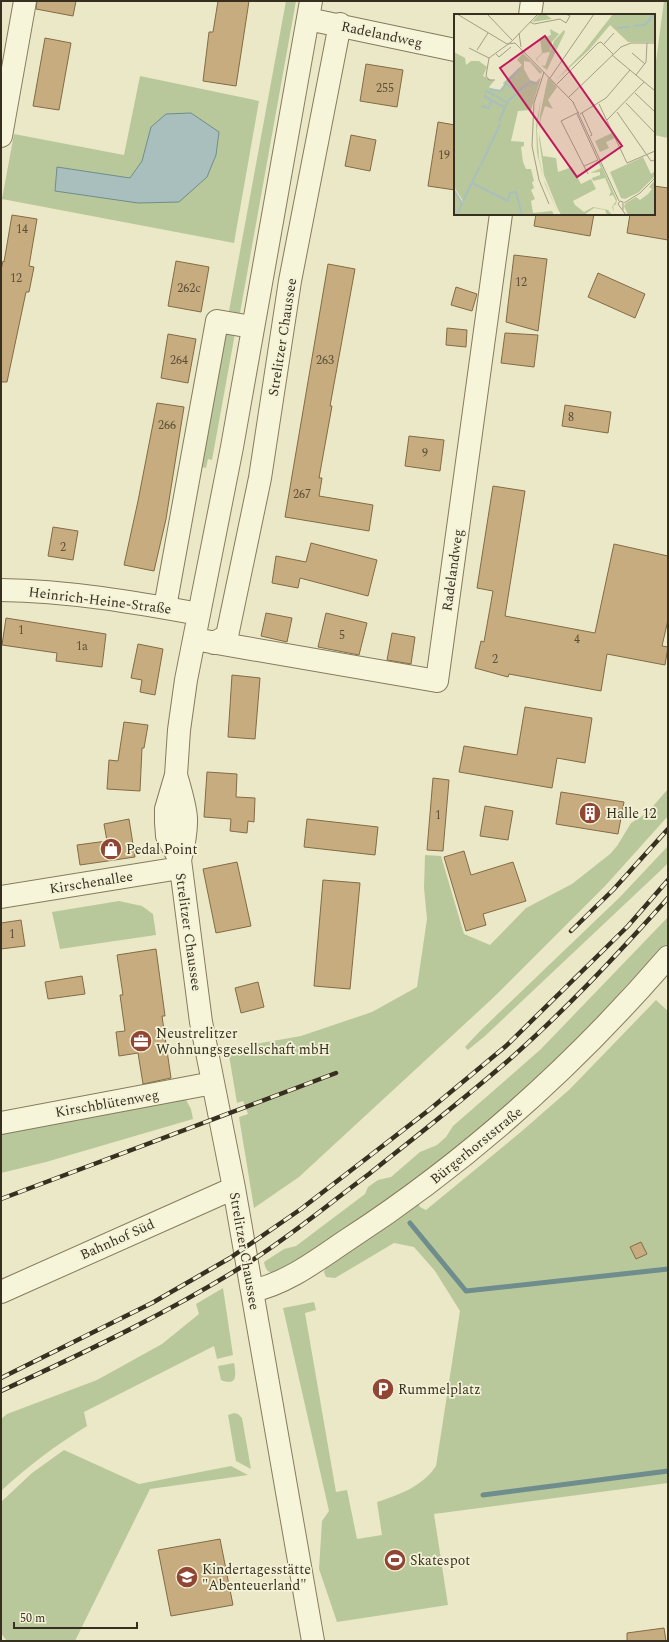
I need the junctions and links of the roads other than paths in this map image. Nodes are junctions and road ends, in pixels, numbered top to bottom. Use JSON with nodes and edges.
{"nodes":[{"id":1,"x":25,"y":1,"type":"edge"},
{"id":2,"x":532,"y":1,"type":"edge"},
{"id":3,"x":530,"y":14,"type":"edge"},
{"id":4,"x":321,"y":16,"type":"edge"},
{"id":5,"x":454,"y":50,"type":"edge"},
{"id":6,"x":1,"y":136,"type":"edge"},
{"id":7,"x":502,"y":215,"type":"edge"},
{"id":8,"x":252,"y":327,"type":"junction"},
{"id":9,"x":1,"y":590,"type":"edge"},
{"id":10,"x":165,"y":608,"type":"junction"},
{"id":11,"x":199,"y":614,"type":"junction"},
{"id":12,"x":204,"y":641,"type":"junction"},
{"id":13,"x":180,"y":864,"type":"junction"},
{"id":14,"x":1,"y":896,"type":"edge"},
{"id":15,"x":668,"y":957,"type":"edge"},
{"id":16,"x":213,"y":1083,"type":"junction"},
{"id":17,"x":1,"y":1122,"type":"edge"},
{"id":18,"x":234,"y":1188,"type":"junction"},
{"id":19,"x":252,"y":1291,"type":"junction"},
{"id":20,"x":1,"y":1292,"type":"edge"},
{"id":21,"x":313,"y":1641,"type":"edge"}],
"edges":[{"from":1,"to":6,"type":"street"},
{"from":2,"to":3,"type":"street"},
{"from":4,"to":5,"type":"street","name":"Radelandweg"},
{"from":4,"to":8,"type":"street","name":"Strelitzer Chaussee"},
{"from":4,"to":12,"type":"street","name":"Strelitzer Chaussee"},
{"from":7,"to":12,"type":"street","name":"Radelandweg"},
{"from":8,"to":10,"type":"street"},
{"from":8,"to":11,"type":"street","name":"Strelitzer Chaussee"},
{"from":9,"to":10,"type":"street","name":"Heinrich-Heine-Straße"},
{"from":10,"to":11,"type":"street","name":"Heinrich-Heine-Straße"},
{"from":11,"to":12,"type":"street","name":"Strelitzer Chaussee"},
{"from":12,"to":13,"type":"street","name":"Strelitzer Chaussee"},
{"from":13,"to":14,"type":"street","name":"Kirschenallee"},
{"from":13,"to":16,"type":"street","name":"Strelitzer Chaussee"},
{"from":15,"to":19,"type":"street","name":"Bürgerhorststraße"},
{"from":16,"to":17,"type":"street","name":"Kirschblütenweg"},
{"from":16,"to":18,"type":"street","name":"Strelitzer Chaussee"},
{"from":18,"to":19,"type":"street","name":"Strelitzer Chaussee"},
{"from":18,"to":20,"type":"street","name":"Bahnhof Süd"},
{"from":19,"to":21,"type":"street","name":"Strelitzer Chaussee"}]}
